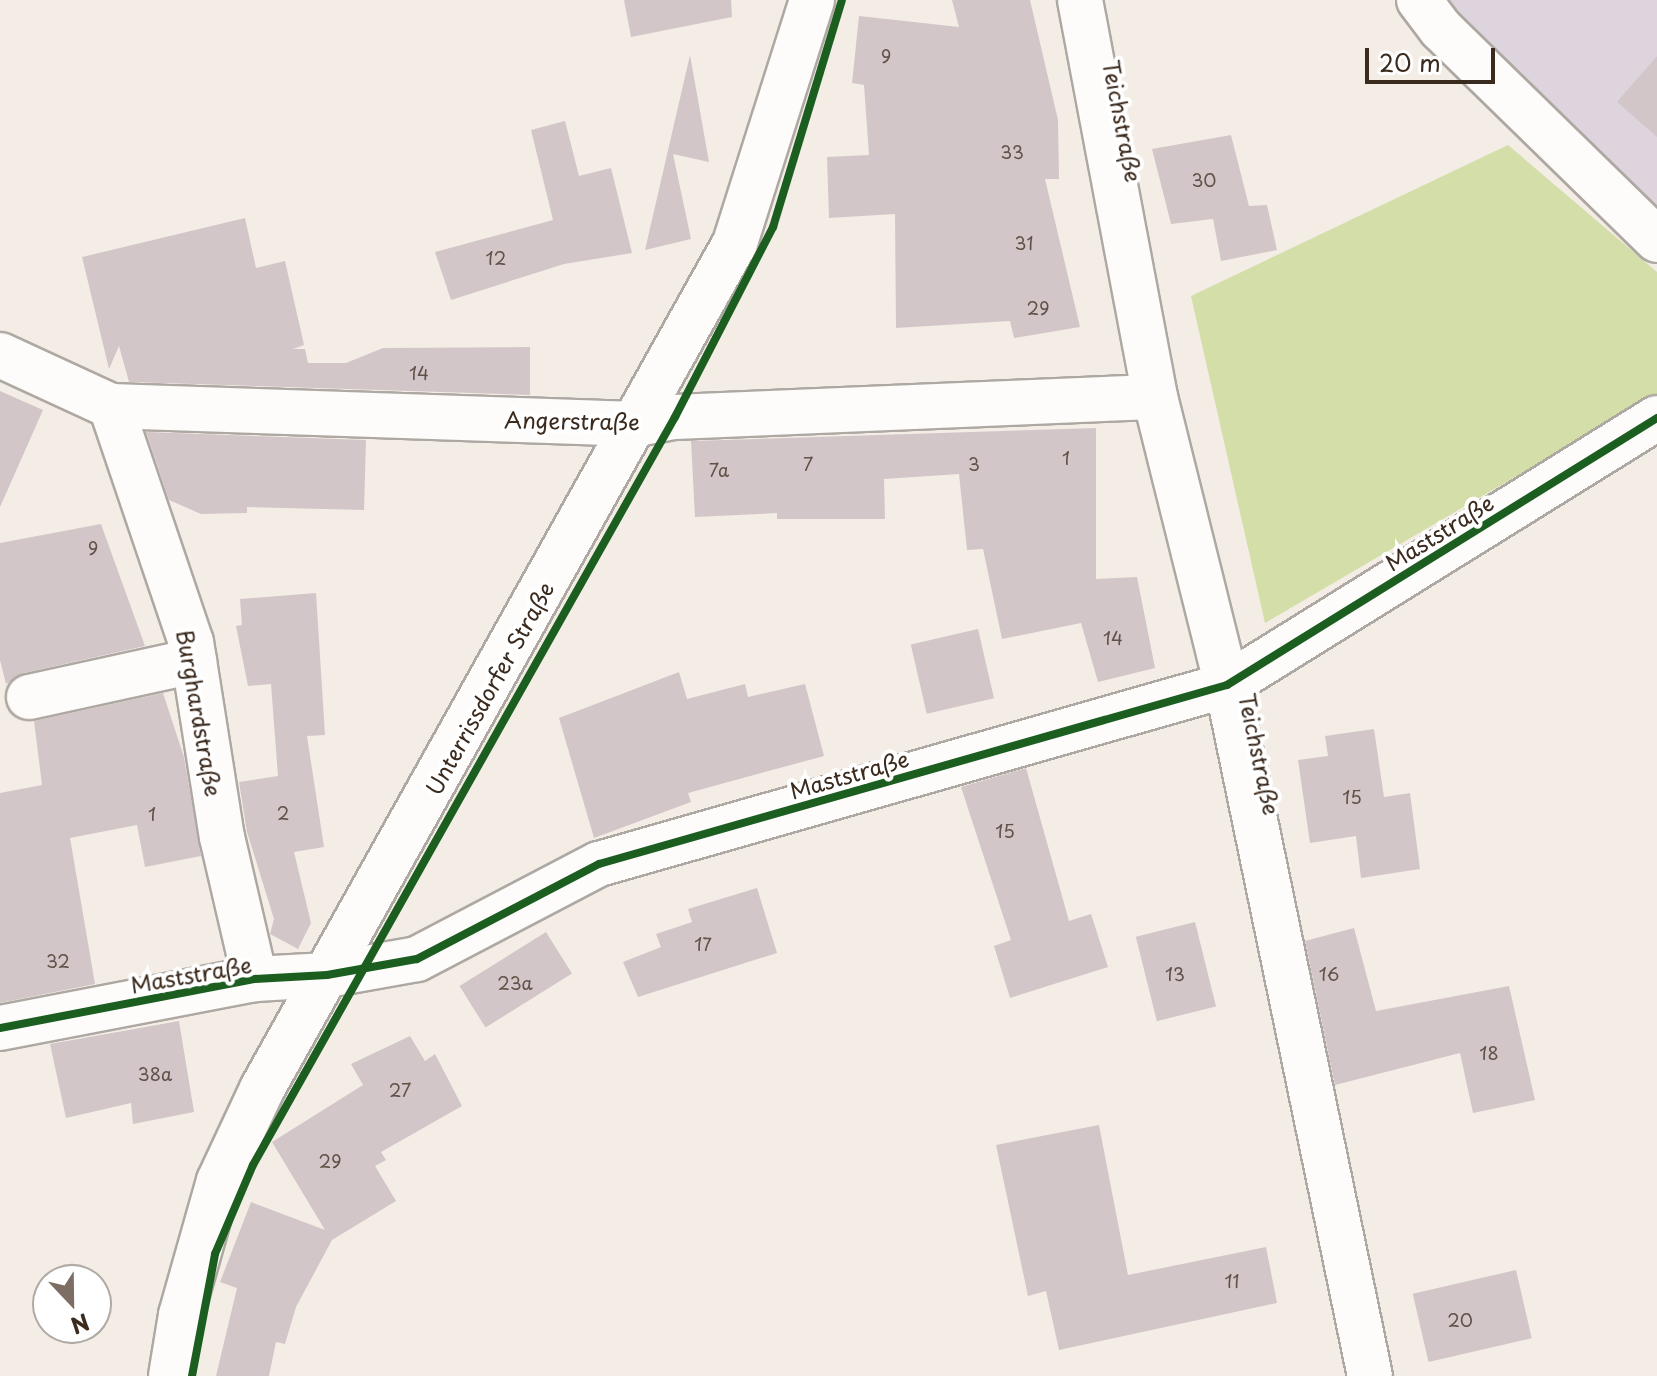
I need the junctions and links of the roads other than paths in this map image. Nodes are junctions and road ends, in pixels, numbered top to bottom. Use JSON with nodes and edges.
{"nodes":[{"id":1,"x":812,"y":0,"type":"edge"},
{"id":2,"x":1080,"y":0,"type":"edge"},
{"id":3,"x":1419,"y":0,"type":"edge"},
{"id":4,"x":1657,"y":240,"type":"edge"},
{"id":5,"x":0,"y":355,"type":"edge"},
{"id":6,"x":1155,"y":397,"type":"junction"},
{"id":7,"x":111,"y":406,"type":"junction"},
{"id":8,"x":1657,"y":418,"type":"edge"},
{"id":9,"x":638,"y":424,"type":"junction"},
{"id":10,"x":194,"y":661,"type":"junction"},
{"id":11,"x":1227,"y":685,"type":"junction"},
{"id":12,"x":29,"y":697,"type":"dead end"},
{"id":13,"x":327,"y":975,"type":"junction"},
{"id":14,"x":255,"y":979,"type":"junction"},
{"id":15,"x":0,"y":1028,"type":"edge"},
{"id":16,"x":171,"y":1376,"type":"edge"},
{"id":17,"x":1370,"y":1376,"type":"edge"}],
"edges":[{"from":1,"to":9,"type":"street","name":"Unterrissdorfer Straße"},
{"from":2,"to":6,"type":"street","name":"Teichstraße"},
{"from":3,"to":4,"type":"street"},
{"from":5,"to":7,"type":"street","name":"Angerstraße"},
{"from":6,"to":9,"type":"street","name":"Angerstraße"},
{"from":6,"to":11,"type":"street","name":"Teichstraße"},
{"from":7,"to":9,"type":"street","name":"Angerstraße"},
{"from":7,"to":10,"type":"street","name":"Burghardstraße"},
{"from":8,"to":11,"type":"street","name":"Maststraße"},
{"from":9,"to":13,"type":"street","name":"Unterrissdorfer Straße"},
{"from":10,"to":12,"type":"street"},
{"from":10,"to":14,"type":"street","name":"Burghardstraße"},
{"from":11,"to":13,"type":"street","name":"Maststraße"},
{"from":11,"to":17,"type":"street","name":"Teichstraße"},
{"from":13,"to":14,"type":"street","name":"Maststraße"},
{"from":13,"to":16,"type":"street","name":"Unterrissdorfer Straße"},
{"from":14,"to":15,"type":"street","name":"Maststraße"}]}
